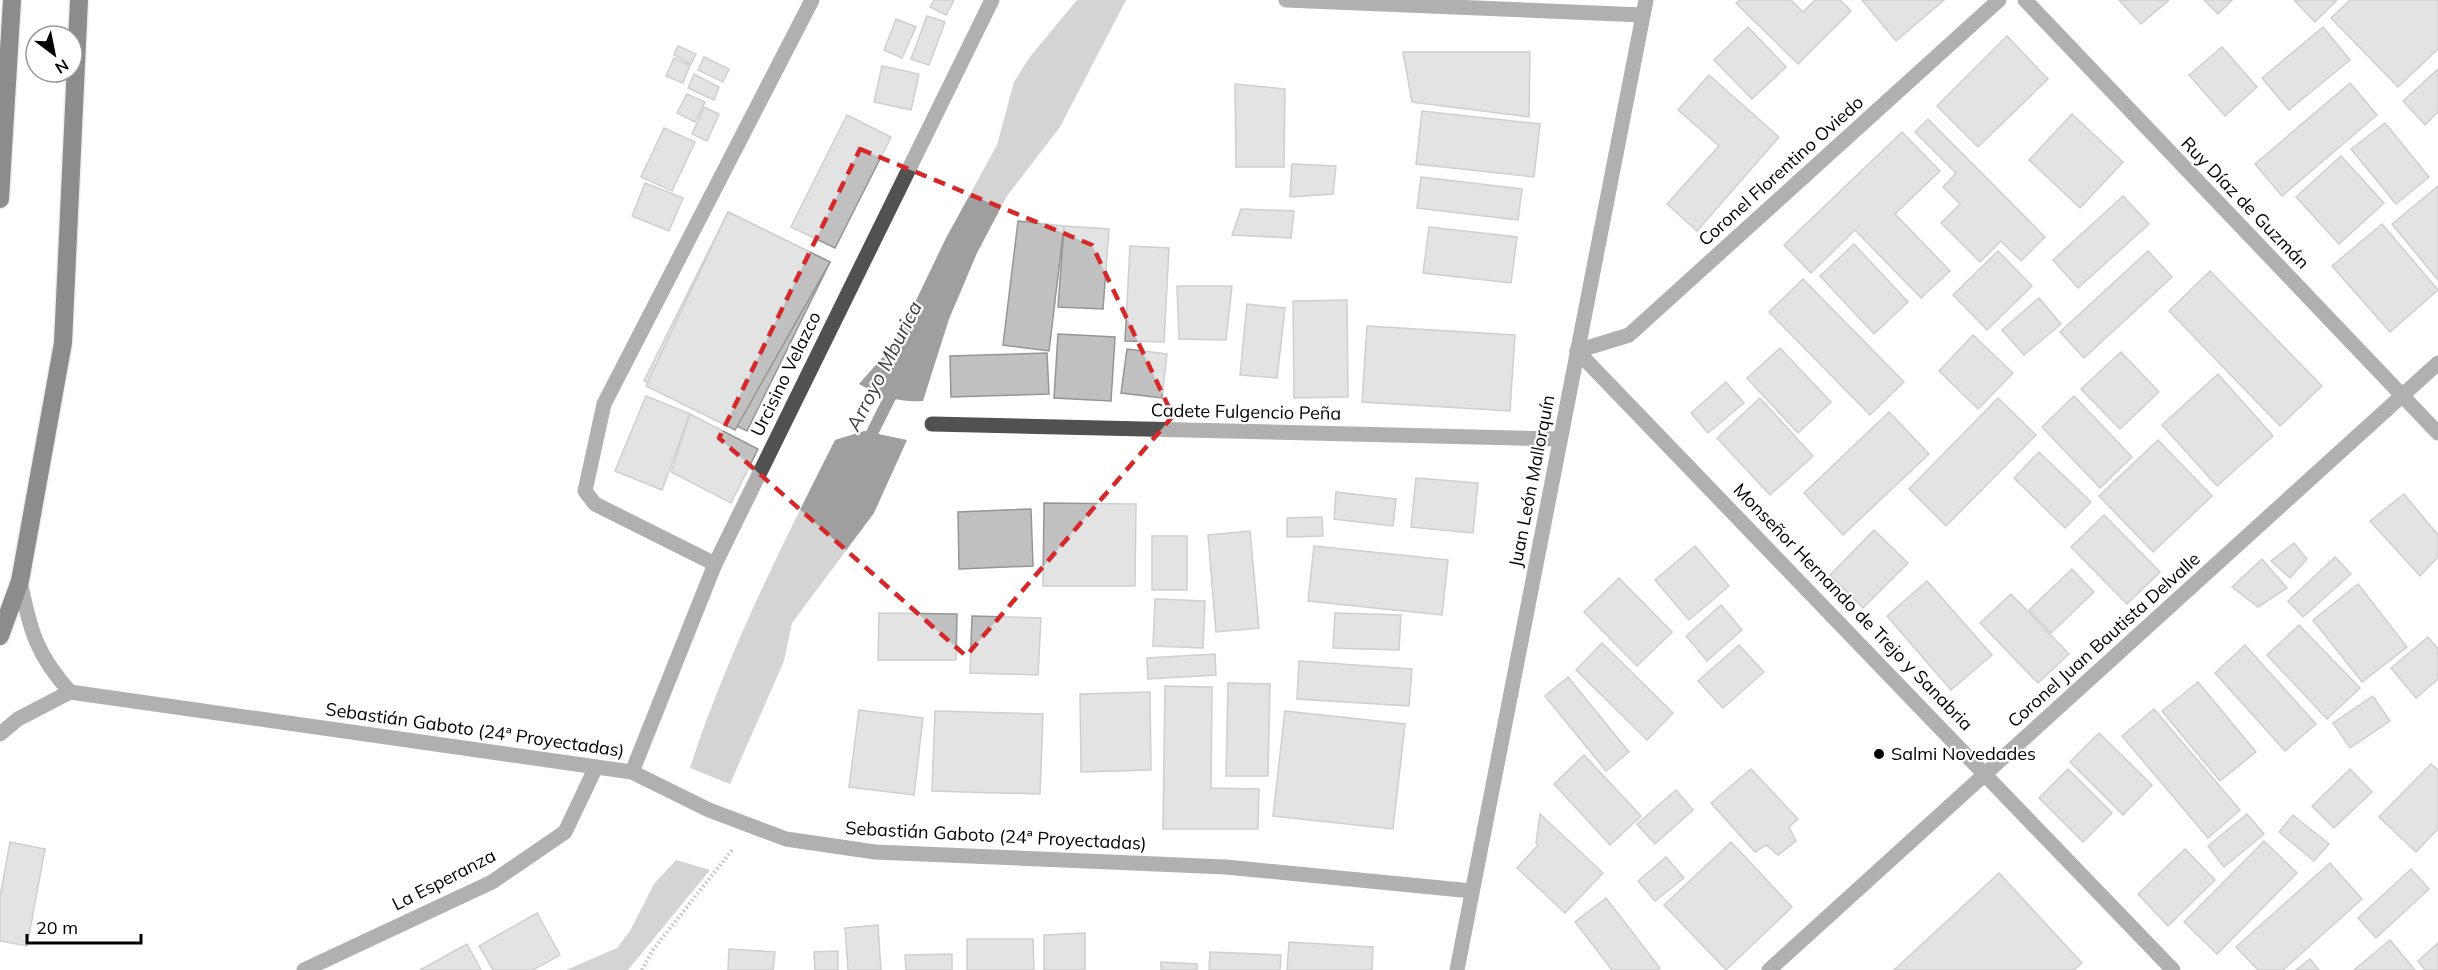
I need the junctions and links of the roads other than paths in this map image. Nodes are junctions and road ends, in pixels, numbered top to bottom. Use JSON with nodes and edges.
{"nodes":[{"id":1,"x":12,"y":0,"type":"edge"},
{"id":2,"x":79,"y":0,"type":"edge"},
{"id":3,"x":812,"y":0,"type":"edge"},
{"id":4,"x":992,"y":0,"type":"edge"},
{"id":5,"x":1286,"y":0,"type":"edge"},
{"id":6,"x":2000,"y":0,"type":"edge"},
{"id":7,"x":2025,"y":0,"type":"edge"},
{"id":8,"x":1645,"y":8,"type":"edge"},
{"id":9,"x":0,"y":199,"type":"edge"},
{"id":10,"x":1577,"y":351,"type":"junction"},
{"id":11,"x":2438,"y":363,"type":"edge"},
{"id":12,"x":2402,"y":395,"type":"junction"},
{"id":13,"x":932,"y":424,"type":"dead end"},
{"id":14,"x":2438,"y":433,"type":"edge"},
{"id":15,"x":1560,"y":440,"type":"junction"},
{"id":16,"x":715,"y":564,"type":"junction"},
{"id":17,"x":20,"y":581,"type":"junction"},
{"id":18,"x":0,"y":636,"type":"edge"},
{"id":19,"x":70,"y":692,"type":"junction"},
{"id":20,"x":0,"y":734,"type":"edge"},
{"id":21,"x":596,"y":767,"type":"junction"},
{"id":22,"x":632,"y":772,"type":"junction"},
{"id":23,"x":1986,"y":773,"type":"junction"},
{"id":24,"x":1472,"y":891,"type":"junction"},
{"id":25,"x":304,"y":970,"type":"edge"},
{"id":26,"x":1457,"y":970,"type":"edge"},
{"id":27,"x":1769,"y":970,"type":"edge"},
{"id":28,"x":2173,"y":970,"type":"edge"}],
"edges":[{"from":1,"to":9,"type":"highway"},
{"from":2,"to":17,"type":"highway"},
{"from":3,"to":16,"type":"street"},
{"from":4,"to":16,"type":"street","name":"Urcisino Velazco"},
{"from":5,"to":8,"type":"street"},
{"from":6,"to":10,"type":"street","name":"Coronel Florentino Oviedo"},
{"from":7,"to":12,"type":"street","name":"Ruy Díaz de Guzmán"},
{"from":8,"to":10,"type":"street","name":"Juan León Mallorquín"},
{"from":10,"to":15,"type":"street","name":"Juan León Mallorquín"},
{"from":10,"to":23,"type":"street","name":"Monseñor Hernando de Trejo y Sanabria"},
{"from":11,"to":12,"type":"street","name":"Coronel Juan Bautista Delvalle"},
{"from":12,"to":14,"type":"street","name":"Ruy Díaz de Guzmán"},
{"from":12,"to":23,"type":"street","name":"Coronel Juan Bautista Delvalle"},
{"from":13,"to":15,"type":"street","name":"Cadete Fulgencio Peña"},
{"from":15,"to":24,"type":"street","name":"Juan León Mallorquín"},
{"from":16,"to":22,"type":"street","name":"Urcisino Velazco"},
{"from":17,"to":18,"type":"highway"},
{"from":17,"to":19,"type":"street"},
{"from":19,"to":20,"type":"street"},
{"from":19,"to":21,"type":"street","name":"Sebastián Gaboto (24ª Proyectadas)"},
{"from":21,"to":22,"type":"street","name":"Sebastián Gaboto (24ª Proyectadas)"},
{"from":21,"to":25,"type":"street","name":"La Esperanza"},
{"from":22,"to":24,"type":"street","name":"Sebastián Gaboto (24ª Proyectadas)"},
{"from":23,"to":27,"type":"street","name":"Coronel Juan Bautista Delvalle"},
{"from":23,"to":28,"type":"street","name":"Monseñor Hernando de Trejo y Sanabria"},
{"from":24,"to":26,"type":"street","name":"Juan León Mallorquín"}]}
